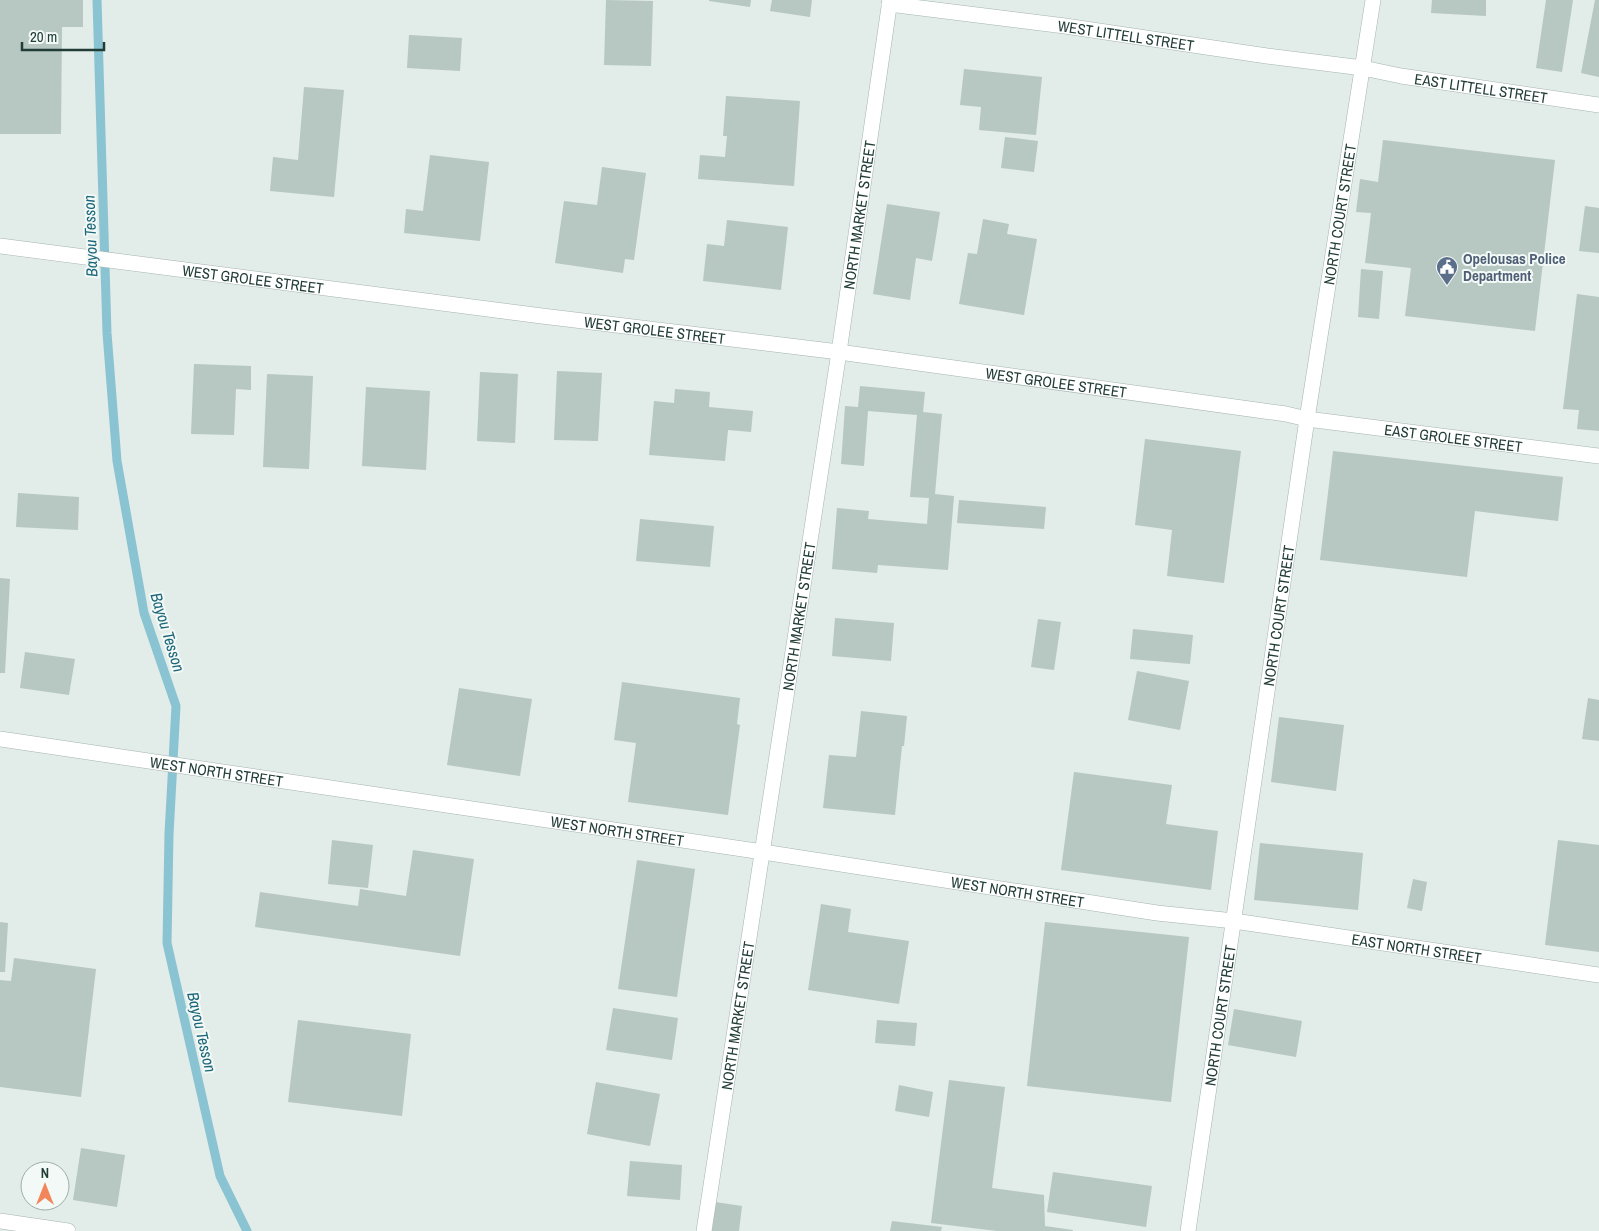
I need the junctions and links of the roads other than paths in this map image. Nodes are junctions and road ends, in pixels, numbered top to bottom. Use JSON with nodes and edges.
{"nodes":[{"id":1,"x":1373,"y":0,"type":"edge"},
{"id":2,"x":890,"y":2,"type":"edge"},
{"id":3,"x":1363,"y":68,"type":"junction"},
{"id":4,"x":1599,"y":105,"type":"edge"},
{"id":5,"x":0,"y":246,"type":"edge"},
{"id":6,"x":839,"y":352,"type":"junction"},
{"id":7,"x":1307,"y":418,"type":"junction"},
{"id":8,"x":1599,"y":456,"type":"edge"},
{"id":9,"x":0,"y":739,"type":"edge"},
{"id":10,"x":763,"y":852,"type":"junction"},
{"id":11,"x":1234,"y":921,"type":"junction"},
{"id":12,"x":1599,"y":975,"type":"edge"},
{"id":13,"x":0,"y":1221,"type":"edge"},
{"id":14,"x":68,"y":1231,"type":"edge"},
{"id":15,"x":704,"y":1231,"type":"edge"},
{"id":16,"x":1188,"y":1231,"type":"edge"}],
"edges":[{"from":1,"to":3,"type":"street","name":"NORTH COURT STREET"},
{"from":2,"to":3,"type":"street","name":"WEST LITTELL STREET"},
{"from":2,"to":6,"type":"street","name":"NORTH MARKET STREET"},
{"from":3,"to":4,"type":"street","name":"EAST LITTELL STREET"},
{"from":3,"to":7,"type":"street","name":"NORTH COURT STREET"},
{"from":5,"to":6,"type":"street","name":"WEST GROLEE STREET"},
{"from":6,"to":7,"type":"street","name":"WEST GROLEE STREET"},
{"from":6,"to":10,"type":"street","name":"NORTH MARKET STREET"},
{"from":7,"to":8,"type":"street","name":"EAST GROLEE STREET"},
{"from":7,"to":11,"type":"street","name":"NORTH COURT STREET"},
{"from":9,"to":10,"type":"street","name":"WEST NORTH STREET"},
{"from":10,"to":11,"type":"street","name":"WEST NORTH STREET"},
{"from":10,"to":15,"type":"street","name":"NORTH MARKET STREET"},
{"from":11,"to":12,"type":"street","name":"EAST NORTH STREET"},
{"from":11,"to":16,"type":"street","name":"NORTH COURT STREET"},
{"from":13,"to":14,"type":"street"}]}
